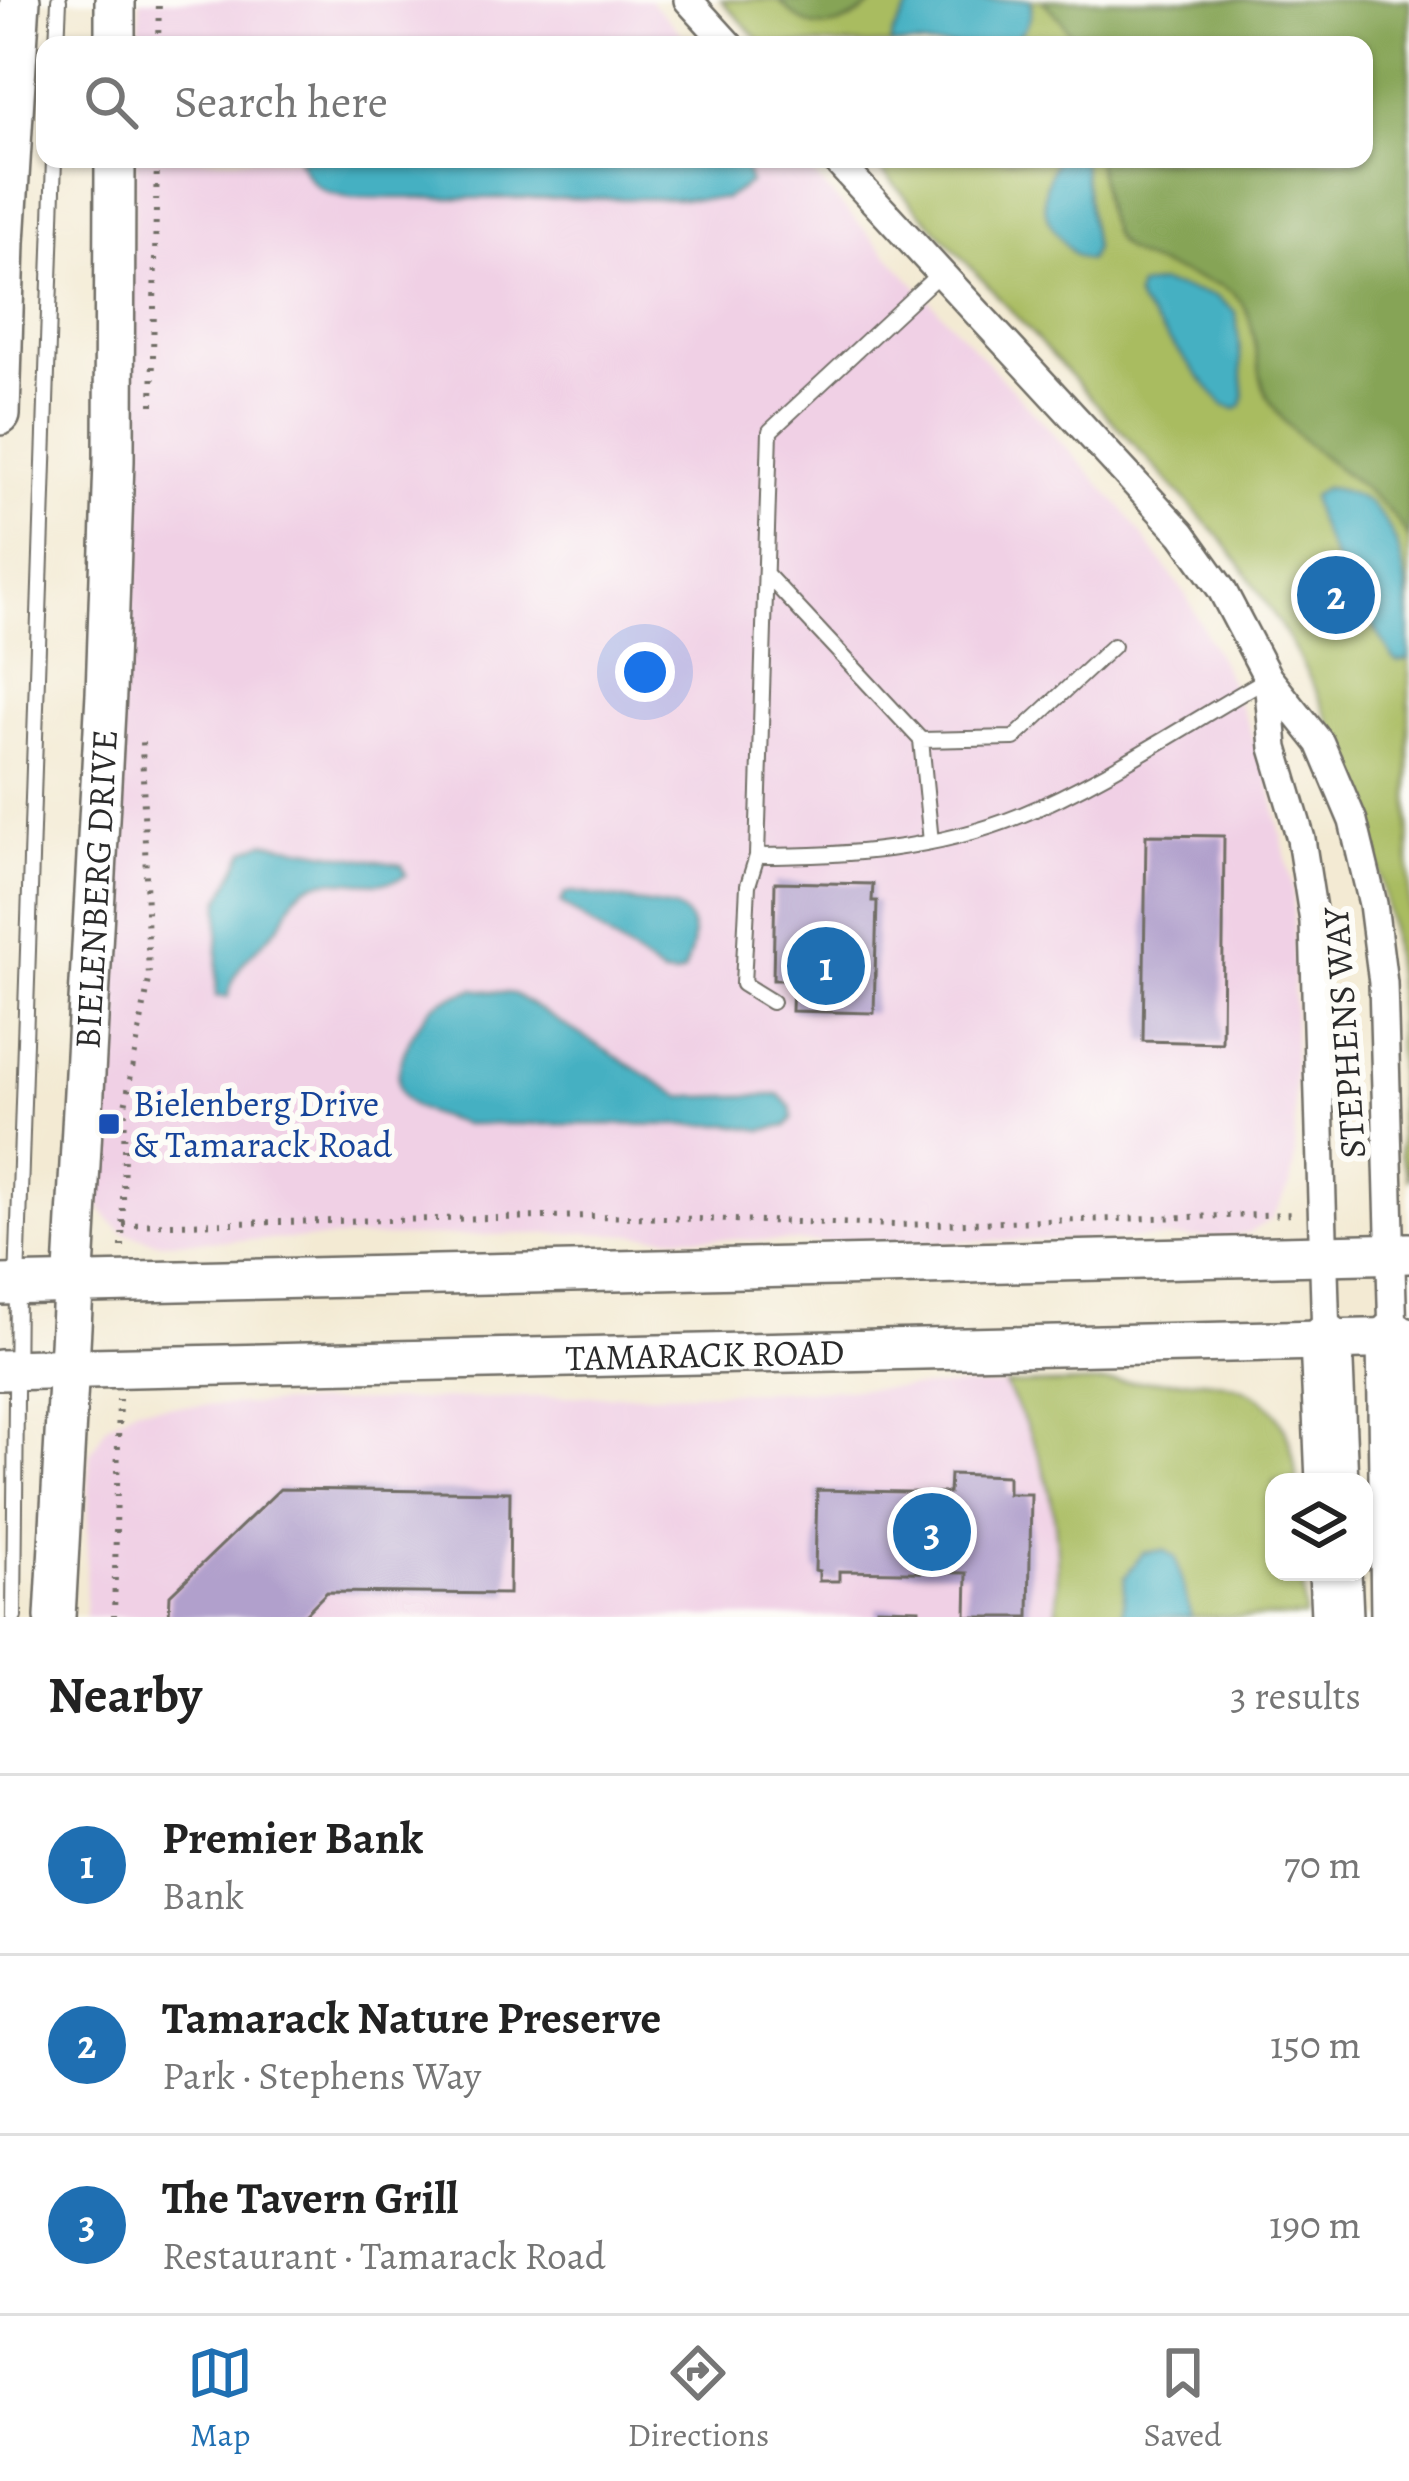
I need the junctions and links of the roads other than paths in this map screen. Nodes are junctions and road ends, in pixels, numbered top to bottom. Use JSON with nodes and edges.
{"nodes":[{"id":1,"x":20,"y":0,"type":"edge"},
{"id":2,"x":59,"y":0,"type":"edge"},
{"id":3,"x":115,"y":0,"type":"edge"},
{"id":4,"x":688,"y":0,"type":"edge"},
{"id":5,"x":57,"y":36,"type":"edge"},
{"id":6,"x":115,"y":36,"type":"edge"},
{"id":7,"x":721,"y":36,"type":"edge"},
{"id":8,"x":54,"y":168,"type":"edge"},
{"id":9,"x":115,"y":168,"type":"edge"},
{"id":10,"x":843,"y":168,"type":"edge"},
{"id":11,"x":941,"y":272,"type":"junction"},
{"id":12,"x":0,"y":415,"type":"edge"},
{"id":13,"x":768,"y":575,"type":"junction"},
{"id":14,"x":1113,"y":646,"type":"dead end"},
{"id":15,"x":1268,"y":678,"type":"junction"},
{"id":16,"x":922,"y":740,"type":"junction"},
{"id":17,"x":931,"y":842,"type":"junction"},
{"id":18,"x":757,"y":856,"type":"junction"},
{"id":19,"x":772,"y":1001,"type":"dead end"},
{"id":20,"x":1401,"y":1253,"type":"edge"},
{"id":21,"x":1326,"y":1255,"type":"junction"},
{"id":22,"x":76,"y":1284,"type":"junction"},
{"id":23,"x":9,"y":1285,"type":"edge"},
{"id":24,"x":1401,"y":1338,"type":"edge"},
{"id":25,"x":1326,"y":1340,"type":"junction"},
{"id":26,"x":9,"y":1369,"type":"edge"},
{"id":27,"x":70,"y":1370,"type":"junction"},
{"id":28,"x":1331,"y":1473,"type":"edge"},
{"id":29,"x":1335,"y":1581,"type":"edge"},
{"id":30,"x":14,"y":1617,"type":"edge"},
{"id":31,"x":55,"y":1617,"type":"edge"},
{"id":32,"x":1337,"y":1617,"type":"edge"},
{"id":33,"x":1397,"y":1617,"type":"edge"}],
"edges":[{"from":1,"to":12,"type":"street"},
{"from":2,"to":5,"type":"lane"},
{"from":3,"to":6,"type":"street"},
{"from":4,"to":7,"type":"street"},
{"from":8,"to":23,"type":"lane"},
{"from":9,"to":22,"type":"street","name":"BIELENBERG DRIVE"},
{"from":10,"to":11,"type":"street","name":"STEPHENS WAY"},
{"from":11,"to":13,"type":"lane"},
{"from":11,"to":15,"type":"street","name":"STEPHENS WAY"},
{"from":13,"to":16,"type":"lane"},
{"from":13,"to":18,"type":"lane"},
{"from":14,"to":16,"type":"lane"},
{"from":15,"to":17,"type":"lane"},
{"from":15,"to":20,"type":"street","name":"STEPHENS WAY"},
{"from":15,"to":21,"type":"street","name":"STEPHENS WAY"},
{"from":16,"to":17,"type":"lane"},
{"from":17,"to":18,"type":"lane"},
{"from":18,"to":19,"type":"lane"},
{"from":20,"to":21,"type":"street"},
{"from":20,"to":24,"type":"street","name":"STEPHENS WAY"},
{"from":21,"to":22,"type":"street"},
{"from":21,"to":25,"type":"street","name":"STEPHENS WAY"},
{"from":22,"to":23,"type":"street"},
{"from":22,"to":27,"type":"street","name":"BIELENBERG DRIVE"},
{"from":23,"to":26,"type":"lane"},
{"from":24,"to":25,"type":"street","name":"TAMARACK ROAD"},
{"from":24,"to":33,"type":"highway"},
{"from":25,"to":27,"type":"street","name":"TAMARACK ROAD"},
{"from":25,"to":28,"type":"highway"},
{"from":26,"to":27,"type":"street","name":"TAMARACK ROAD"},
{"from":26,"to":30,"type":"lane"},
{"from":27,"to":31,"type":"street","name":"BIELENBERG DRIVE"},
{"from":29,"to":32,"type":"highway"}]}
